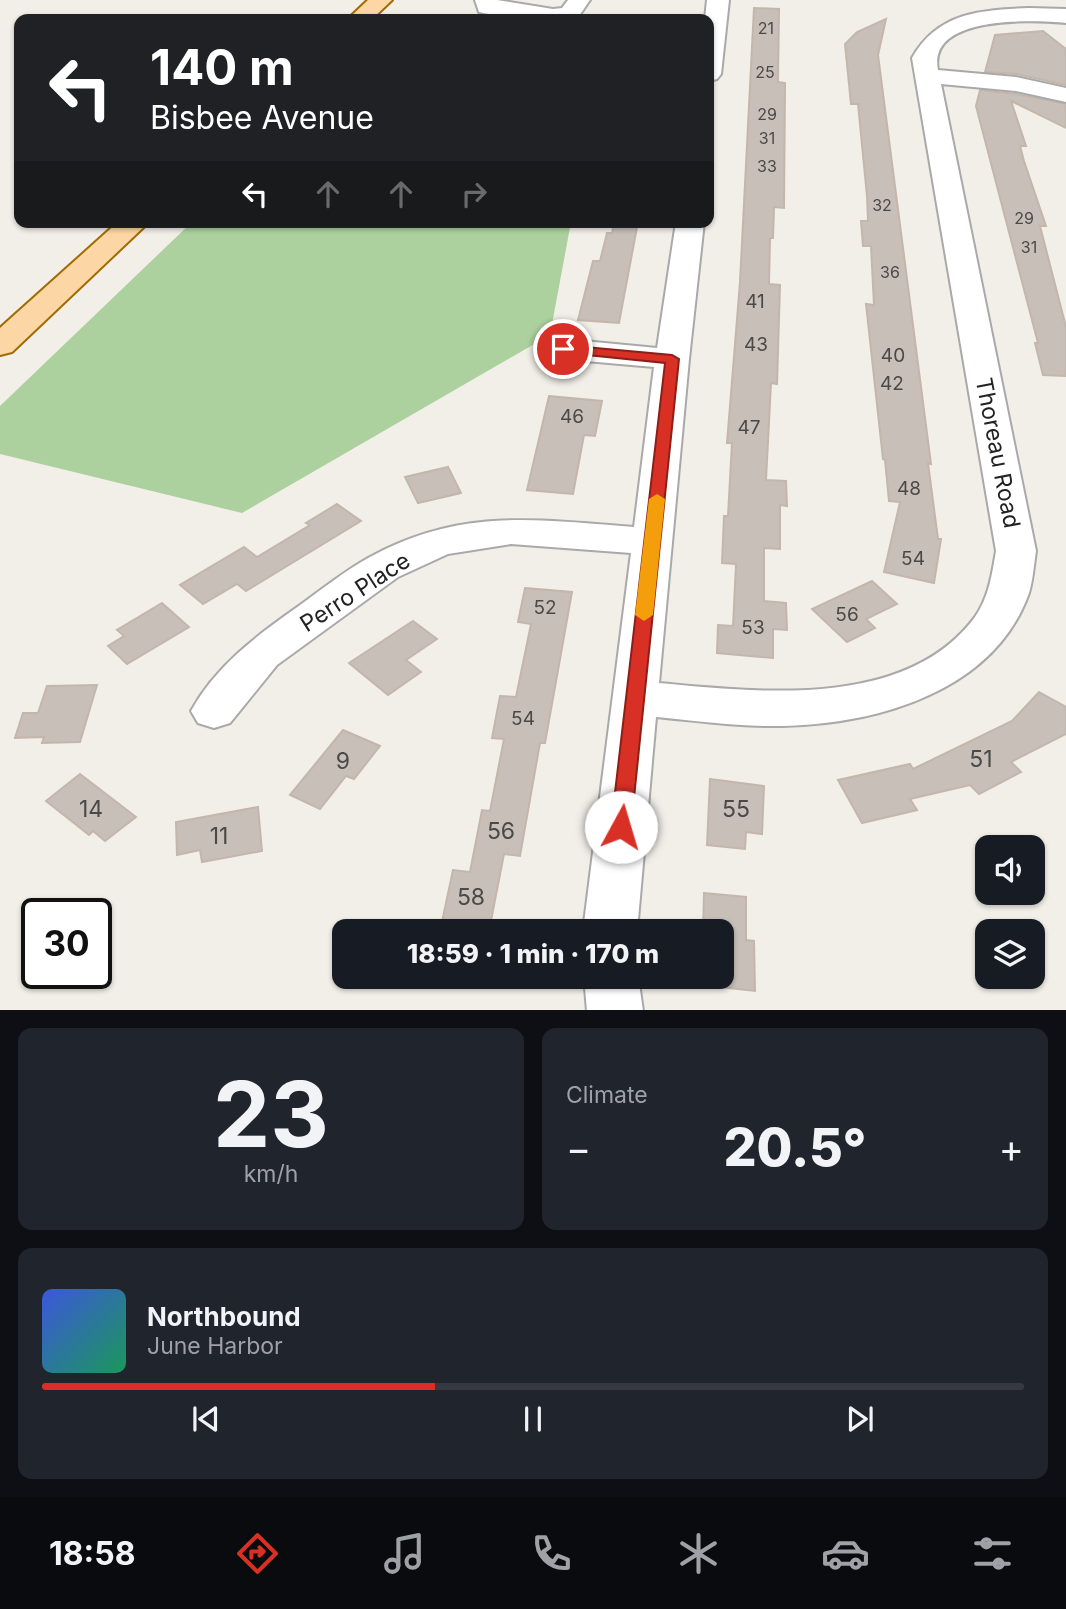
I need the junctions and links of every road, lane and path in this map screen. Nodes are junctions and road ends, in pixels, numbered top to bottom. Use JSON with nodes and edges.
{"nodes":[{"id":1,"x":381,"y":0,"type":"edge"},
{"id":2,"x":486,"y":0,"type":"edge"},
{"id":3,"x":579,"y":0,"type":"edge"},
{"id":4,"x":718,"y":0,"type":"edge"},
{"id":5,"x":1005,"y":8,"type":"edge"},
{"id":6,"x":365,"y":14,"type":"edge"},
{"id":7,"x":543,"y":14,"type":"edge"},
{"id":8,"x":566,"y":14,"type":"edge"},
{"id":9,"x":1066,"y":16,"type":"edge"},
{"id":10,"x":714,"y":33,"type":"edge"},
{"id":11,"x":926,"y":76,"type":"junction"},
{"id":12,"x":1066,"y":95,"type":"edge"},
{"id":13,"x":128,"y":228,"type":"edge"},
{"id":14,"x":689,"y":228,"type":"edge"},
{"id":15,"x":0,"y":345,"type":"edge"},
{"id":16,"x":563,"y":349,"type":"dead end"},
{"id":17,"x":672,"y":359,"type":"junction"},
{"id":18,"x":652,"y":541,"type":"junction"},
{"id":19,"x":635,"y":698,"type":"junction"},
{"id":20,"x":214,"y":711,"type":"dead end"},
{"id":21,"x":611,"y":919,"type":"edge"},
{"id":22,"x":613,"y":989,"type":"edge"},
{"id":23,"x":615,"y":1010,"type":"edge"}],
"edges":[{"from":1,"to":6,"type":"main road"},
{"from":2,"to":7,"type":"street"},
{"from":3,"to":8,"type":"street"},
{"from":4,"to":10,"type":"street"},
{"from":5,"to":9,"type":"street","name":"Thoreau Road"},
{"from":5,"to":11,"type":"street","name":"Thoreau Road"},
{"from":11,"to":12,"type":"street"},
{"from":11,"to":19,"type":"street","name":"Thoreau Road"},
{"from":13,"to":15,"type":"main road"},
{"from":14,"to":17,"type":"street"},
{"from":16,"to":17,"type":"street"},
{"from":17,"to":18,"type":"street"},
{"from":18,"to":19,"type":"street"},
{"from":18,"to":20,"type":"street","name":"Perro Place"},
{"from":19,"to":21,"type":"street"},
{"from":22,"to":23,"type":"street"}]}
